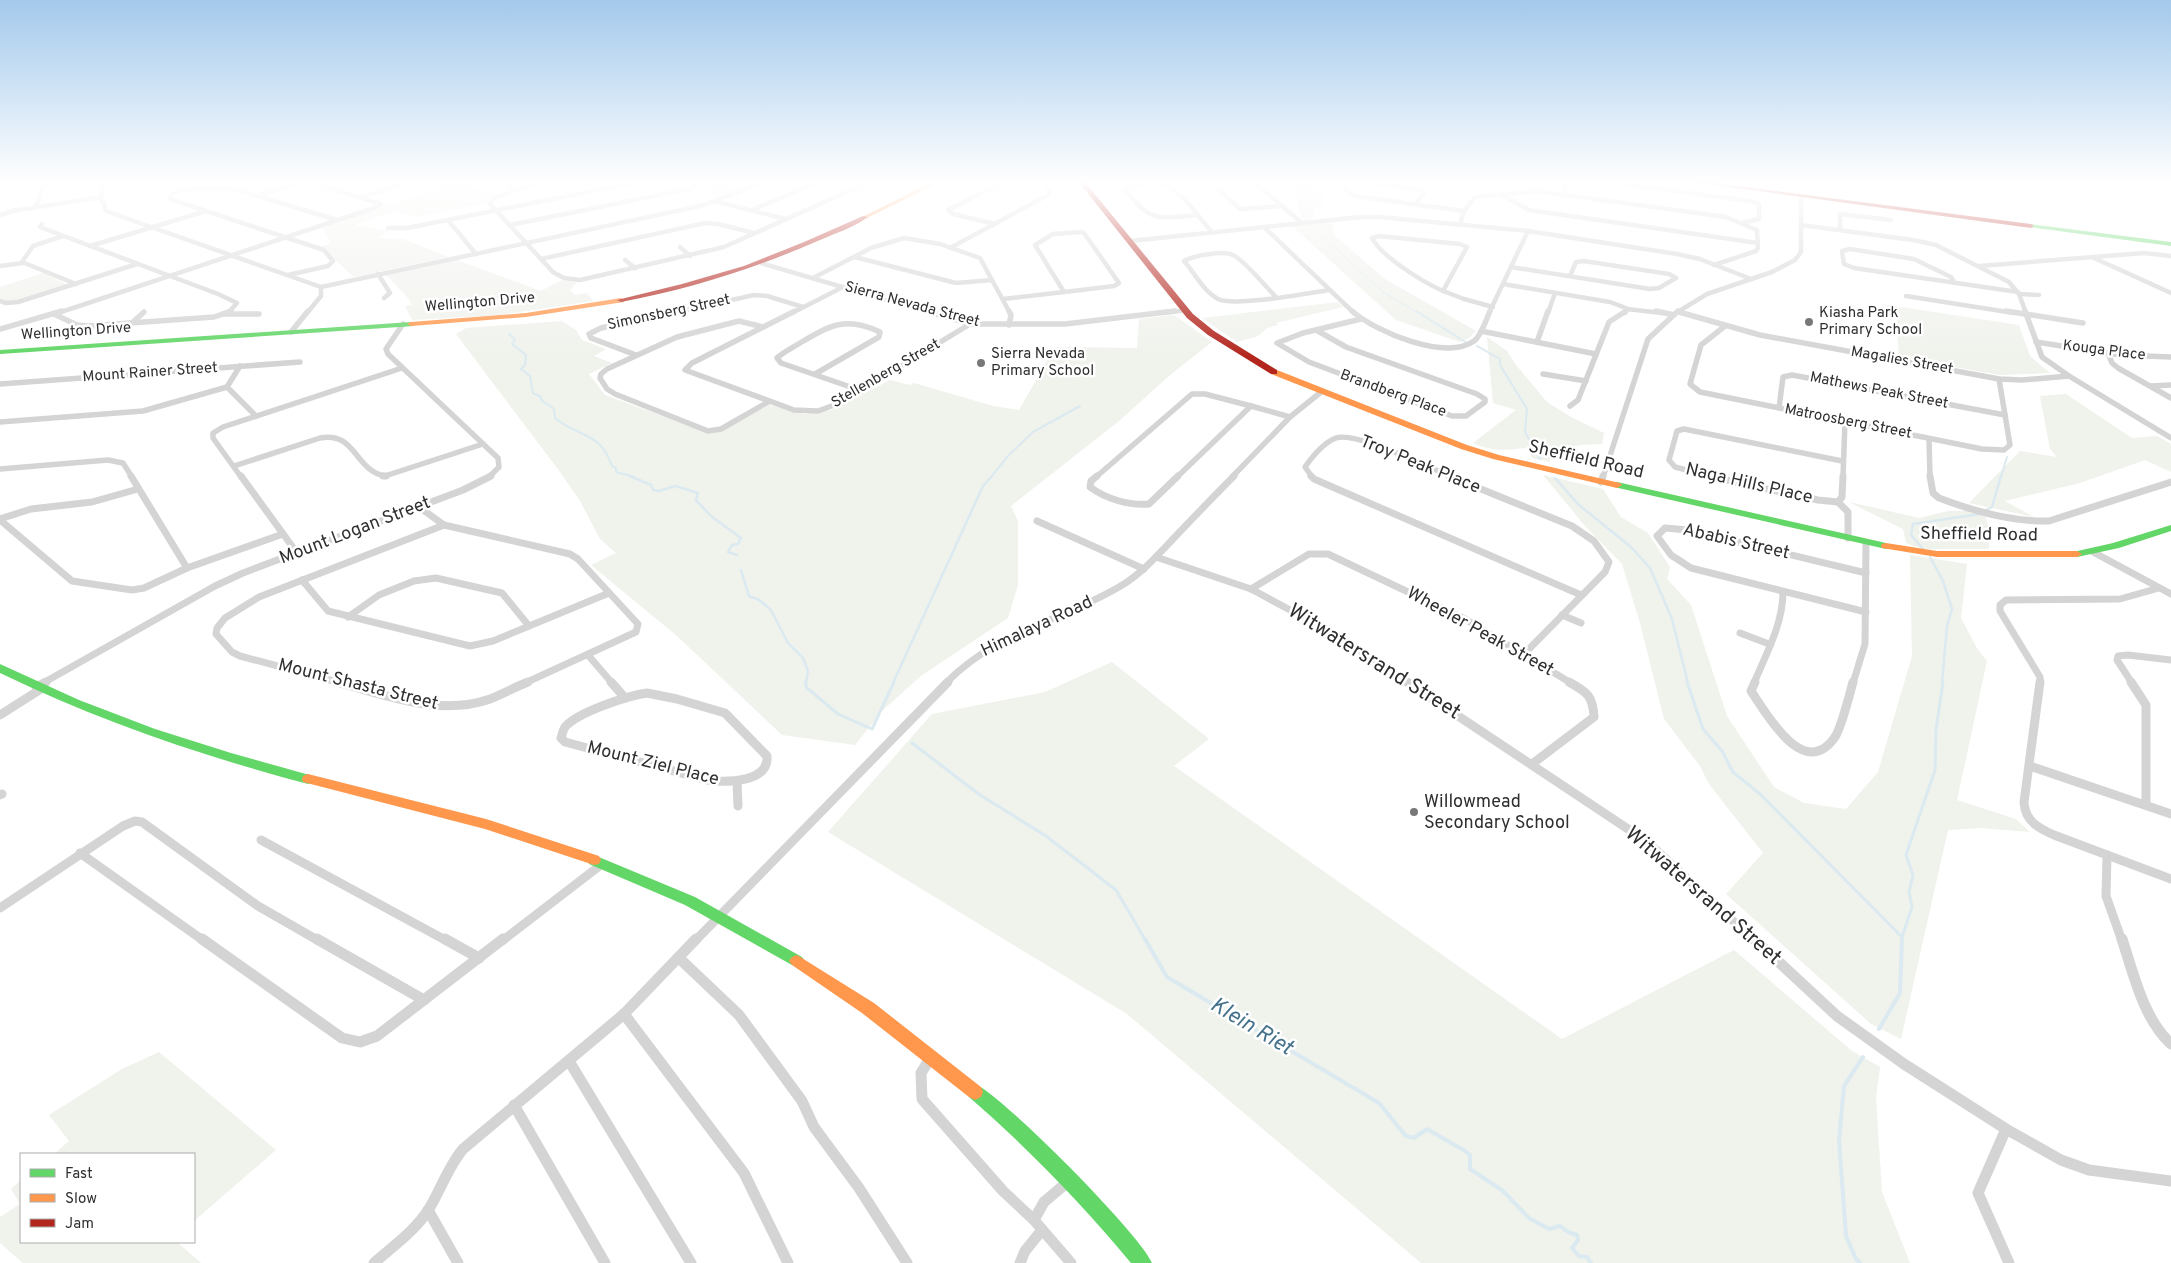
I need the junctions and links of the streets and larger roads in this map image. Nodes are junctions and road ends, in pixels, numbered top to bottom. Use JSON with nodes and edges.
{"nodes":[{"id":1,"x":51,"y":240,"type":"edge"},
{"id":2,"x":74,"y":240,"type":"edge"},
{"id":3,"x":111,"y":240,"type":"edge"},
{"id":4,"x":185,"y":240,"type":"edge"},
{"id":5,"x":277,"y":240,"type":"edge"},
{"id":6,"x":295,"y":240,"type":"edge"},
{"id":7,"x":464,"y":240,"type":"edge"},
{"id":8,"x":523,"y":240,"type":"edge"},
{"id":9,"x":540,"y":240,"type":"edge"},
{"id":10,"x":628,"y":240,"type":"edge"},
{"id":11,"x":739,"y":240,"type":"edge"},
{"id":12,"x":811,"y":240,"type":"edge"},
{"id":13,"x":891,"y":240,"type":"edge"},
{"id":14,"x":919,"y":240,"type":"edge"},
{"id":15,"x":965,"y":240,"type":"edge"},
{"id":16,"x":1043,"y":240,"type":"edge"},
{"id":17,"x":1088,"y":240,"type":"edge"},
{"id":18,"x":1140,"y":240,"type":"edge"},
{"id":19,"x":1278,"y":240,"type":"edge"},
{"id":20,"x":1374,"y":240,"type":"edge"},
{"id":21,"x":1413,"y":240,"type":"edge"},
{"id":22,"x":1524,"y":240,"type":"edge"},
{"id":23,"x":1586,"y":240,"type":"edge"},
{"id":24,"x":1743,"y":240,"type":"edge"},
{"id":25,"x":1801,"y":240,"type":"edge"},
{"id":26,"x":1905,"y":240,"type":"edge"},
{"id":27,"x":2140,"y":240,"type":"edge"},
{"id":28,"x":1130,"y":241,"type":"joint"},
{"id":29,"x":1758,"y":242,"type":"joint"},
{"id":30,"x":526,"y":243,"type":"junction"},
{"id":31,"x":2171,"y":244,"type":"edge"},
{"id":32,"x":90,"y":246,"type":"junction"},
{"id":33,"x":680,"y":247,"type":"dead end"},
{"id":34,"x":950,"y":248,"type":"junction"},
{"id":35,"x":476,"y":254,"type":"junction"},
{"id":36,"x":231,"y":256,"type":"junction"},
{"id":37,"x":690,"y":256,"type":"junction"},
{"id":38,"x":2171,"y":256,"type":"edge"},
{"id":39,"x":855,"y":257,"type":"junction"},
{"id":40,"x":2092,"y":257,"type":"junction"},
{"id":41,"x":541,"y":259,"type":"junction"},
{"id":42,"x":625,"y":260,"type":"dead end"},
{"id":43,"x":23,"y":263,"type":"junction"},
{"id":44,"x":761,"y":263,"type":"junction"},
{"id":45,"x":138,"y":264,"type":"junction"},
{"id":46,"x":1714,"y":264,"type":"junction"},
{"id":47,"x":0,"y":266,"type":"edge"},
{"id":48,"x":1979,"y":266,"type":"junction"},
{"id":49,"x":1511,"y":267,"type":"junction"},
{"id":50,"x":635,"y":268,"type":"junction"},
{"id":51,"x":378,"y":274,"type":"junction"},
{"id":52,"x":287,"y":275,"type":"junction"},
{"id":53,"x":170,"y":276,"type":"junction"},
{"id":54,"x":1570,"y":276,"type":"junction"},
{"id":55,"x":813,"y":278,"type":"junction"},
{"id":56,"x":1751,"y":279,"type":"junction"},
{"id":57,"x":992,"y":280,"type":"junction"},
{"id":58,"x":1954,"y":282,"type":"junction"},
{"id":59,"x":76,"y":284,"type":"junction"},
{"id":60,"x":1503,"y":284,"type":"junction"},
{"id":61,"x":321,"y":287,"type":"junction"},
{"id":62,"x":843,"y":287,"type":"junction"},
{"id":63,"x":1330,"y":290,"type":"junction"},
{"id":64,"x":1443,"y":290,"type":"junction"},
{"id":65,"x":1064,"y":292,"type":"junction"},
{"id":66,"x":1555,"y":293,"type":"junction"},
{"id":67,"x":2018,"y":293,"type":"junction"},
{"id":68,"x":2171,"y":293,"type":"edge"},
{"id":69,"x":2039,"y":295,"type":"dead end"},
{"id":70,"x":1275,"y":296,"type":"junction"},
{"id":71,"x":1906,"y":296,"type":"dead end"},
{"id":72,"x":384,"y":298,"type":"dead end"},
{"id":73,"x":1003,"y":299,"type":"junction"},
{"id":74,"x":0,"y":301,"type":"edge"},
{"id":75,"x":803,"y":307,"type":"junction"},
{"id":76,"x":1493,"y":307,"type":"junction"},
{"id":77,"x":1627,"y":309,"type":"junction"},
{"id":78,"x":1186,"y":310,"type":"junction"},
{"id":79,"x":144,"y":312,"type":"dead end"},
{"id":80,"x":54,"y":314,"type":"junction"},
{"id":81,"x":224,"y":314,"type":"junction"},
{"id":82,"x":259,"y":314,"type":"dead end"},
{"id":83,"x":1676,"y":314,"type":"junction"},
{"id":84,"x":2026,"y":314,"type":"junction"},
{"id":85,"x":1361,"y":318,"type":"junction"},
{"id":86,"x":133,"y":322,"type":"junction"},
{"id":87,"x":2083,"y":323,"type":"dead end"},
{"id":88,"x":403,"y":324,"type":"junction"},
{"id":89,"x":970,"y":324,"type":"junction"},
{"id":90,"x":1009,"y":325,"type":"junction"},
{"id":91,"x":1725,"y":326,"type":"junction"},
{"id":92,"x":763,"y":327,"type":"junction"},
{"id":93,"x":0,"y":329,"type":"edge"},
{"id":94,"x":1316,"y":330,"type":"junction"},
{"id":95,"x":291,"y":332,"type":"junction"},
{"id":96,"x":1481,"y":332,"type":"junction"},
{"id":97,"x":1537,"y":342,"type":"junction"},
{"id":98,"x":2036,"y":342,"type":"junction"},
{"id":99,"x":0,"y":352,"type":"edge"},
{"id":100,"x":2108,"y":353,"type":"junction"},
{"id":101,"x":1596,"y":354,"type":"junction"},
{"id":102,"x":636,"y":355,"type":"junction"},
{"id":103,"x":2171,"y":357,"type":"edge"},
{"id":104,"x":300,"y":362,"type":"dead end"},
{"id":105,"x":240,"y":366,"type":"junction"},
{"id":106,"x":402,"y":368,"type":"junction"},
{"id":107,"x":815,"y":374,"type":"junction"},
{"id":108,"x":1543,"y":374,"type":"dead end"},
{"id":109,"x":2070,"y":376,"type":"junction"},
{"id":110,"x":1999,"y":379,"type":"junction"},
{"id":111,"x":1586,"y":381,"type":"junction"},
{"id":112,"x":0,"y":384,"type":"edge"},
{"id":113,"x":2171,"y":385,"type":"edge"},
{"id":114,"x":2149,"y":386,"type":"junction"},
{"id":115,"x":226,"y":387,"type":"junction"},
{"id":116,"x":862,"y":391,"type":"junction"},
{"id":117,"x":1320,"y":392,"type":"junction"},
{"id":118,"x":2171,"y":398,"type":"edge"},
{"id":119,"x":768,"y":402,"type":"junction"},
{"id":120,"x":1251,"y":406,"type":"junction"},
{"id":121,"x":1570,"y":406,"type":"dead end"},
{"id":122,"x":1779,"y":408,"type":"junction"},
{"id":123,"x":2005,"y":415,"type":"junction"},
{"id":124,"x":256,"y":416,"type":"junction"},
{"id":125,"x":1290,"y":417,"type":"junction"},
{"id":126,"x":0,"y":422,"type":"edge"},
{"id":127,"x":1845,"y":422,"type":"junction"},
{"id":128,"x":2171,"y":438,"type":"edge"},
{"id":129,"x":1929,"y":439,"type":"junction"},
{"id":130,"x":483,"y":444,"type":"junction"},
{"id":131,"x":1842,"y":461,"type":"junction"},
{"id":132,"x":234,"y":466,"type":"junction"},
{"id":133,"x":0,"y":469,"type":"edge"},
{"id":134,"x":1601,"y":482,"type":"junction"},
{"id":135,"x":2171,"y":482,"type":"edge"},
{"id":136,"x":138,"y":488,"type":"junction"},
{"id":137,"x":1838,"y":502,"type":"junction"},
{"id":138,"x":419,"y":507,"type":"junction"},
{"id":139,"x":0,"y":520,"type":"edge"},
{"id":140,"x":1037,"y":521,"type":"dead end"},
{"id":141,"x":444,"y":525,"type":"junction"},
{"id":142,"x":2171,"y":528,"type":"edge"},
{"id":143,"x":283,"y":534,"type":"junction"},
{"id":144,"x":1848,"y":538,"type":"junction"},
{"id":145,"x":1866,"y":543,"type":"junction"},
{"id":146,"x":2093,"y":552,"type":"junction"},
{"id":147,"x":297,"y":553,"type":"junction"},
{"id":148,"x":1156,"y":557,"type":"junction"},
{"id":149,"x":187,"y":568,"type":"junction"},
{"id":150,"x":1144,"y":569,"type":"junction"},
{"id":151,"x":1866,"y":573,"type":"junction"},
{"id":152,"x":302,"y":580,"type":"junction"},
{"id":153,"x":2159,"y":588,"type":"junction"},
{"id":154,"x":1251,"y":589,"type":"junction"},
{"id":155,"x":1783,"y":592,"type":"junction"},
{"id":156,"x":610,"y":593,"type":"junction"},
{"id":157,"x":2171,"y":594,"type":"edge"},
{"id":158,"x":1582,"y":595,"type":"junction"},
{"id":159,"x":1866,"y":612,"type":"junction"},
{"id":160,"x":1562,"y":615,"type":"junction"},
{"id":161,"x":348,"y":617,"type":"junction"},
{"id":162,"x":1581,"y":623,"type":"dead end"},
{"id":163,"x":529,"y":626,"type":"junction"},
{"id":164,"x":1740,"y":634,"type":"dead end"},
{"id":165,"x":1769,"y":644,"type":"junction"},
{"id":166,"x":1524,"y":654,"type":"junction"},
{"id":167,"x":588,"y":655,"type":"junction"},
{"id":168,"x":2171,"y":660,"type":"edge"},
{"id":169,"x":0,"y":668,"type":"edge"},
{"id":170,"x":39,"y":688,"type":"junction"},
{"id":171,"x":624,"y":698,"type":"junction"},
{"id":172,"x":0,"y":715,"type":"edge"},
{"id":173,"x":1532,"y":764,"type":"junction"},
{"id":174,"x":2030,"y":766,"type":"junction"},
{"id":175,"x":737,"y":782,"type":"junction"},
{"id":176,"x":2146,"y":805,"type":"junction"},
{"id":177,"x":738,"y":806,"type":"dead end"},
{"id":178,"x":2171,"y":814,"type":"edge"},
{"id":179,"x":261,"y":840,"type":"dead end"},
{"id":180,"x":80,"y":853,"type":"junction"},
{"id":181,"x":2107,"y":855,"type":"junction"},
{"id":182,"x":602,"y":864,"type":"junction"},
{"id":183,"x":2171,"y":879,"type":"edge"},
{"id":184,"x":0,"y":908,"type":"edge"},
{"id":185,"x":718,"y":915,"type":"junction"},
{"id":186,"x":479,"y":958,"type":"junction"},
{"id":187,"x":679,"y":958,"type":"junction"},
{"id":188,"x":424,"y":1000,"type":"junction"},
{"id":189,"x":624,"y":1014,"type":"junction"},
{"id":190,"x":2171,"y":1044,"type":"edge"},
{"id":191,"x":931,"y":1056,"type":"junction"},
{"id":192,"x":569,"y":1061,"type":"junction"},
{"id":193,"x":514,"y":1105,"type":"junction"},
{"id":194,"x":2006,"y":1129,"type":"junction"},
{"id":195,"x":1070,"y":1180,"type":"junction"},
{"id":196,"x":2171,"y":1181,"type":"edge"},
{"id":197,"x":428,"y":1210,"type":"junction"},
{"id":198,"x":1038,"y":1225,"type":"junction"},
{"id":199,"x":374,"y":1263,"type":"edge"},
{"id":200,"x":458,"y":1263,"type":"edge"},
{"id":201,"x":606,"y":1263,"type":"edge"},
{"id":202,"x":691,"y":1263,"type":"edge"},
{"id":203,"x":788,"y":1263,"type":"edge"},
{"id":204,"x":907,"y":1263,"type":"edge"},
{"id":205,"x":1020,"y":1263,"type":"edge"},
{"id":206,"x":1071,"y":1263,"type":"edge"},
{"id":207,"x":1143,"y":1263,"type":"edge"},
{"id":208,"x":2009,"y":1263,"type":"edge"}],
"edges":[{"from":1,"to":43,"type":"street"},
{"from":2,"to":32,"type":"street"},
{"from":3,"to":32,"type":"street"},
{"from":4,"to":36,"type":"street"},
{"from":5,"to":36,"type":"street"},
{"from":6,"to":52,"type":"street"},
{"from":7,"to":35,"type":"street"},
{"from":8,"to":30,"type":"street"},
{"from":9,"to":30,"type":"street"},
{"from":10,"to":41,"type":"street"},
{"from":11,"to":37,"type":"street"},
{"from":12,"to":44,"type":"street","name":"Wellington Drive"},
{"from":13,"to":39,"type":"street"},
{"from":14,"to":34,"type":"street"},
{"from":15,"to":34,"type":"street"},
{"from":16,"to":65,"type":"street"},
{"from":17,"to":65,"type":"street"},
{"from":18,"to":28,"type":"street"},
{"from":19,"to":63,"type":"street"},
{"from":20,"to":64,"type":"street"},
{"from":21,"to":64,"type":"street"},
{"from":22,"to":49,"type":"street"},
{"from":23,"to":46,"type":"street"},
{"from":24,"to":29,"type":"street"},
{"from":25,"to":56,"type":"street"},
{"from":26,"to":48,"type":"street"},
{"from":27,"to":31,"type":"street"},
{"from":28,"to":78,"type":"street","name":"Sheffield Road"},
{"from":29,"to":46,"type":"street"},
{"from":30,"to":35,"type":"street"},
{"from":30,"to":41,"type":"street"},
{"from":32,"to":45,"type":"street"},
{"from":33,"to":37,"type":"street"},
{"from":34,"to":57,"type":"street"},
{"from":35,"to":51,"type":"street"},
{"from":36,"to":52,"type":"street"},
{"from":36,"to":53,"type":"street"},
{"from":37,"to":50,"type":"street"},
{"from":38,"to":40,"type":"street"},
{"from":39,"to":55,"type":"street"},
{"from":39,"to":57,"type":"street"},
{"from":40,"to":48,"type":"street"},
{"from":40,"to":68,"type":"street"},
{"from":41,"to":50,"type":"street"},
{"from":42,"to":50,"type":"street"},
{"from":43,"to":47,"type":"street"},
{"from":43,"to":59,"type":"street"},
{"from":44,"to":55,"type":"street","name":"Sierra Nevada Street"},
{"from":44,"to":88,"type":"street","name":"Wellington Drive"},
{"from":45,"to":53,"type":"street"},
{"from":45,"to":59,"type":"street"},
{"from":46,"to":56,"type":"street"},
{"from":48,"to":67,"type":"street"},
{"from":49,"to":54,"type":"street"},
{"from":49,"to":60,"type":"street"},
{"from":51,"to":61,"type":"street"},
{"from":51,"to":72,"type":"street"},
{"from":52,"to":61,"type":"street"},
{"from":53,"to":80,"type":"street"},
{"from":53,"to":81,"type":"street"},
{"from":54,"to":54,"type":"street"},
{"from":55,"to":62,"type":"street","name":"Sierra Nevada Street"},
{"from":56,"to":83,"type":"street"},
{"from":57,"to":73,"type":"street"},
{"from":58,"to":58,"type":"street"},
{"from":58,"to":67,"type":"street"},
{"from":59,"to":74,"type":"street"},
{"from":60,"to":66,"type":"street","name":"Magalies Street"},
{"from":60,"to":76,"type":"street"},
{"from":61,"to":95,"type":"street"},
{"from":62,"to":75,"type":"street","name":"Stellenberg Street"},
{"from":62,"to":89,"type":"street","name":"Sierra Nevada Street"},
{"from":63,"to":70,"type":"street"},
{"from":63,"to":85,"type":"street"},
{"from":64,"to":76,"type":"street"},
{"from":65,"to":73,"type":"street"},
{"from":66,"to":77,"type":"street","name":"Magalies Street"},
{"from":66,"to":97,"type":"street"},
{"from":67,"to":69,"type":"street"},
{"from":67,"to":84,"type":"street"},
{"from":70,"to":70,"type":"street"},
{"from":71,"to":84,"type":"street"},
{"from":73,"to":90,"type":"street"},
{"from":75,"to":92,"type":"street","name":"Stellenberg Street"},
{"from":75,"to":102,"type":"street","name":"Simonsberg Street"},
{"from":76,"to":96,"type":"street"},
{"from":77,"to":83,"type":"street","name":"Magalies Street"},
{"from":77,"to":101,"type":"street"},
{"from":78,"to":90,"type":"street","name":"Sierra Nevada Street"},
{"from":78,"to":117,"type":"street","name":"Sheffield Road"},
{"from":79,"to":86,"type":"street"},
{"from":80,"to":86,"type":"street"},
{"from":80,"to":93,"type":"street"},
{"from":81,"to":82,"type":"street"},
{"from":81,"to":86,"type":"street"},
{"from":83,"to":91,"type":"street","name":"Magalies Street"},
{"from":83,"to":134,"type":"street"},
{"from":84,"to":87,"type":"street"},
{"from":84,"to":98,"type":"street"},
{"from":85,"to":94,"type":"street","name":"Brandberg Place"},
{"from":85,"to":96,"type":"street"},
{"from":88,"to":95,"type":"street","name":"Wellington Drive"},
{"from":88,"to":106,"type":"street","name":"Mount Logan Street"},
{"from":89,"to":90,"type":"street","name":"Sierra Nevada Street"},
{"from":89,"to":116,"type":"street","name":"Stellenberg Street"},
{"from":91,"to":110,"type":"street","name":"Magalies Street"},
{"from":91,"to":122,"type":"street","name":"Matroosberg Street"},
{"from":92,"to":102,"type":"street"},
{"from":92,"to":119,"type":"street","name":"Stellenberg Street"},
{"from":94,"to":94,"type":"street","name":"Brandberg Place"},
{"from":95,"to":99,"type":"street","name":"Wellington Drive"},
{"from":96,"to":97,"type":"street"},
{"from":97,"to":101,"type":"street"},
{"from":98,"to":100,"type":"street","name":"Kouga Place"},
{"from":98,"to":109,"type":"street"},
{"from":100,"to":103,"type":"street","name":"Kouga Place"},
{"from":100,"to":114,"type":"street"},
{"from":101,"to":111,"type":"street"},
{"from":102,"to":119,"type":"street"},
{"from":104,"to":105,"type":"street","name":"Mount Rainer Street"},
{"from":105,"to":112,"type":"street","name":"Mount Rainer Street"},
{"from":105,"to":115,"type":"street"},
{"from":106,"to":124,"type":"street"},
{"from":106,"to":130,"type":"street","name":"Mount Logan Street"},
{"from":107,"to":107,"type":"street"},
{"from":107,"to":116,"type":"street"},
{"from":108,"to":111,"type":"street"},
{"from":109,"to":110,"type":"street","name":"Magalies Street"},
{"from":109,"to":128,"type":"street"},
{"from":110,"to":123,"type":"street","name":"Matroosberg Street"},
{"from":111,"to":121,"type":"street"},
{"from":113,"to":114,"type":"street"},
{"from":114,"to":118,"type":"street"},
{"from":115,"to":124,"type":"street"},
{"from":115,"to":126,"type":"street","name":"Mount Rainer Street"},
{"from":116,"to":119,"type":"street","name":"Stellenberg Street"},
{"from":117,"to":125,"type":"street","name":"Himalaya Road"},
{"from":117,"to":134,"type":"street","name":"Sheffield Road"},
{"from":120,"to":120,"type":"street"},
{"from":120,"to":125,"type":"street"},
{"from":122,"to":123,"type":"street","name":"Mathews Peak Street"},
{"from":122,"to":127,"type":"street","name":"Matroosberg Street"},
{"from":123,"to":129,"type":"street","name":"Matroosberg Street"},
{"from":124,"to":132,"type":"street"},
{"from":125,"to":148,"type":"street","name":"Himalaya Road"},
{"from":127,"to":129,"type":"street","name":"Matroosberg Street"},
{"from":127,"to":131,"type":"street","name":"Naga Hills Place"},
{"from":129,"to":135,"type":"street"},
{"from":130,"to":132,"type":"street"},
{"from":130,"to":138,"type":"street","name":"Mount Logan Street"},
{"from":131,"to":137,"type":"street","name":"Naga Hills Place"},
{"from":131,"to":137,"type":"street","name":"Naga Hills Place"},
{"from":132,"to":143,"type":"street"},
{"from":133,"to":136,"type":"street"},
{"from":134,"to":144,"type":"street","name":"Sheffield Road"},
{"from":136,"to":139,"type":"street"},
{"from":136,"to":149,"type":"street"},
{"from":137,"to":144,"type":"street"},
{"from":138,"to":141,"type":"street","name":"Mount Shasta Street"},
{"from":138,"to":147,"type":"street","name":"Mount Logan Street"},
{"from":139,"to":149,"type":"street"},
{"from":140,"to":150,"type":"street"},
{"from":141,"to":152,"type":"street","name":"Mount Shasta Street"},
{"from":141,"to":156,"type":"street","name":"Mount Shasta Street"},
{"from":142,"to":146,"type":"street","name":"Sheffield Road"},
{"from":143,"to":147,"type":"street"},
{"from":143,"to":149,"type":"street"},
{"from":144,"to":145,"type":"street","name":"Sheffield Road"},
{"from":145,"to":146,"type":"street","name":"Sheffield Road"},
{"from":145,"to":151,"type":"street"},
{"from":146,"to":153,"type":"street"},
{"from":147,"to":170,"type":"street","name":"Mount Logan Street"},
{"from":148,"to":150,"type":"street","name":"Himalaya Road"},
{"from":148,"to":154,"type":"street","name":"Witwatersrand Street"},
{"from":150,"to":185,"type":"street","name":"Himalaya Road"},
{"from":151,"to":155,"type":"street","name":"Ababis Street"},
{"from":151,"to":159,"type":"street"},
{"from":152,"to":161,"type":"street"},
{"from":152,"to":167,"type":"street","name":"Mount Shasta Street"},
{"from":153,"to":157,"type":"street"},
{"from":153,"to":174,"type":"street"},
{"from":154,"to":166,"type":"street","name":"Wheeler Peak Street"},
{"from":154,"to":173,"type":"street","name":"Witwatersrand Street"},
{"from":155,"to":159,"type":"street","name":"Ababis Street"},
{"from":155,"to":165,"type":"street"},
{"from":156,"to":163,"type":"street"},
{"from":156,"to":167,"type":"street","name":"Mount Shasta Street"},
{"from":158,"to":158,"type":"street","name":"Troy Peak Place"},
{"from":158,"to":160,"type":"street","name":"Troy Peak Place"},
{"from":159,"to":165,"type":"street"},
{"from":160,"to":162,"type":"street"},
{"from":160,"to":166,"type":"street","name":"Troy Peak Place"},
{"from":161,"to":163,"type":"street"},
{"from":161,"to":163,"type":"street"},
{"from":164,"to":165,"type":"street"},
{"from":166,"to":173,"type":"street","name":"Wheeler Peak Street"},
{"from":167,"to":171,"type":"street"},
{"from":168,"to":176,"type":"street"},
{"from":169,"to":170,"type":"street"},
{"from":170,"to":172,"type":"street","name":"Mount Logan Street"},
{"from":170,"to":182,"type":"street"},
{"from":171,"to":175,"type":"street","name":"Mount Ziel Place"},
{"from":171,"to":175,"type":"street","name":"Mount Ziel Place"},
{"from":173,"to":194,"type":"street","name":"Witwatersrand Street"},
{"from":174,"to":176,"type":"street"},
{"from":174,"to":181,"type":"street"},
{"from":175,"to":177,"type":"street"},
{"from":176,"to":178,"type":"street"},
{"from":179,"to":186,"type":"street"},
{"from":180,"to":184,"type":"street"},
{"from":180,"to":188,"type":"street"},
{"from":180,"to":188,"type":"street"},
{"from":181,"to":183,"type":"street"},
{"from":181,"to":190,"type":"street"},
{"from":182,"to":185,"type":"street"},
{"from":182,"to":186,"type":"street"},
{"from":185,"to":187,"type":"street","name":"Himalaya Road"},
{"from":185,"to":191,"type":"street"},
{"from":186,"to":188,"type":"street"},
{"from":187,"to":189,"type":"street","name":"Himalaya Road"},
{"from":187,"to":204,"type":"street"},
{"from":189,"to":192,"type":"street","name":"Himalaya Road"},
{"from":189,"to":203,"type":"street"},
{"from":191,"to":195,"type":"street"},
{"from":191,"to":198,"type":"street"},
{"from":192,"to":193,"type":"street","name":"Himalaya Road"},
{"from":192,"to":202,"type":"street"},
{"from":193,"to":197,"type":"street","name":"Himalaya Road"},
{"from":193,"to":201,"type":"street"},
{"from":194,"to":196,"type":"street","name":"Witwatersrand Street"},
{"from":194,"to":208,"type":"street"},
{"from":195,"to":198,"type":"street"},
{"from":195,"to":207,"type":"street"},
{"from":197,"to":199,"type":"street","name":"Himalaya Road"},
{"from":197,"to":200,"type":"street"},
{"from":198,"to":205,"type":"street"},
{"from":198,"to":206,"type":"street"}]}
